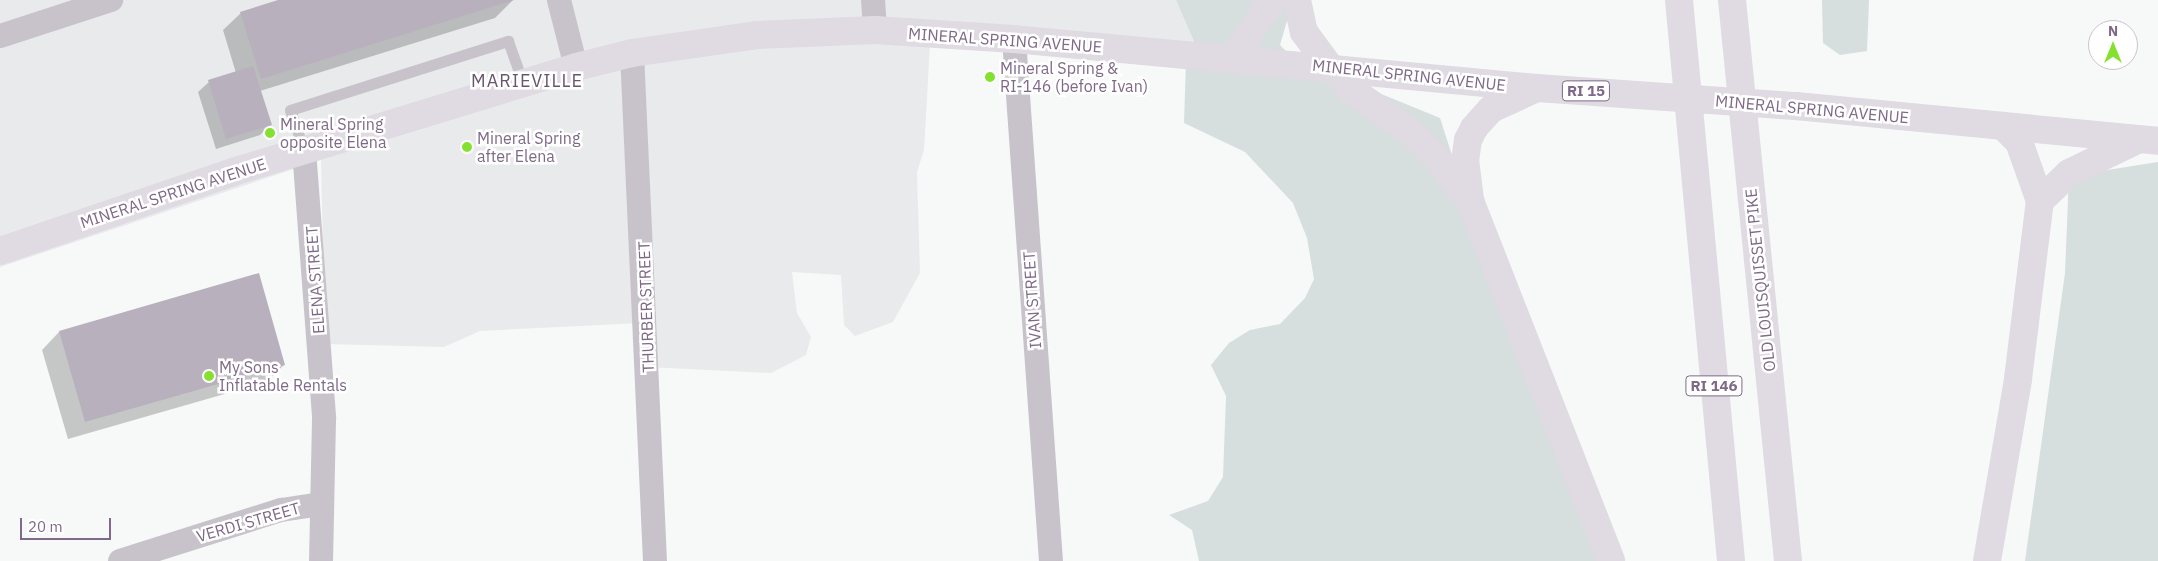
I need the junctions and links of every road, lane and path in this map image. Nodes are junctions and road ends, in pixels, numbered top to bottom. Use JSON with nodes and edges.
{"nodes":[{"id":1,"x":111,"y":0,"type":"edge"},
{"id":2,"x":559,"y":0,"type":"edge"},
{"id":3,"x":873,"y":0,"type":"edge"},
{"id":4,"x":1272,"y":0,"type":"edge"},
{"id":5,"x":1297,"y":0,"type":"edge"},
{"id":6,"x":1679,"y":0,"type":"edge"},
{"id":7,"x":1732,"y":0,"type":"edge"},
{"id":8,"x":875,"y":30,"type":"junction"},
{"id":9,"x":0,"y":36,"type":"edge"},
{"id":10,"x":1014,"y":39,"type":"junction"},
{"id":11,"x":632,"y":53,"type":"junction"},
{"id":12,"x":1233,"y":58,"type":"junction"},
{"id":13,"x":1329,"y":66,"type":"junction"},
{"id":14,"x":576,"y":67,"type":"junction"},
{"id":15,"x":523,"y":83,"type":"junction"},
{"id":16,"x":1537,"y":88,"type":"junction"},
{"id":17,"x":2003,"y":126,"type":"junction"},
{"id":18,"x":2148,"y":140,"type":"edge"},
{"id":19,"x":304,"y":150,"type":"junction"},
{"id":20,"x":2040,"y":201,"type":"junction"},
{"id":21,"x":1470,"y":203,"type":"junction"},
{"id":22,"x":0,"y":251,"type":"edge"},
{"id":23,"x":320,"y":504,"type":"junction"},
{"id":24,"x":120,"y":561,"type":"edge"},
{"id":25,"x":320,"y":561,"type":"edge"},
{"id":26,"x":655,"y":561,"type":"edge"},
{"id":27,"x":1051,"y":561,"type":"edge"},
{"id":28,"x":1611,"y":561,"type":"edge"},
{"id":29,"x":1731,"y":561,"type":"edge"},
{"id":30,"x":1788,"y":561,"type":"edge"},
{"id":31,"x":1987,"y":561,"type":"edge"}],
"edges":[{"from":1,"to":9,"type":"street"},
{"from":2,"to":14,"type":"street"},
{"from":3,"to":8,"type":"street"},
{"from":4,"to":12,"type":"main road"},
{"from":5,"to":13,"type":"main road"},
{"from":6,"to":29,"type":"main road","number":"RI 146"},
{"from":7,"to":30,"type":"main road","name":"OLD LOUISQUISSET PIKE"},
{"from":8,"to":10,"type":"main road","name":"MINERAL SPRING AVENUE","number":"RI 15"},
{"from":8,"to":11,"type":"main road","name":"MINERAL SPRING AVENUE","number":"RI 15"},
{"from":10,"to":12,"type":"main road","name":"MINERAL SPRING AVENUE","number":"RI 15"},
{"from":10,"to":27,"type":"street","name":"IVAN STREET"},
{"from":11,"to":14,"type":"main road","name":"MINERAL SPRING AVENUE","number":"RI 15"},
{"from":11,"to":26,"type":"street","name":"THURBER STREET"},
{"from":12,"to":13,"type":"main road","name":"MINERAL SPRING AVENUE","number":"RI 15"},
{"from":13,"to":16,"type":"main road","name":"MINERAL SPRING AVENUE","number":"RI 15"},
{"from":13,"to":21,"type":"main road"},
{"from":14,"to":15,"type":"main road","name":"MINERAL SPRING AVENUE","number":"RI 15"},
{"from":15,"to":19,"type":"main road","name":"MINERAL SPRING AVENUE","number":"RI 15"},
{"from":15,"to":19,"type":"lane"},
{"from":16,"to":17,"type":"main road","name":"MINERAL SPRING AVENUE","number":"RI 15"},
{"from":16,"to":21,"type":"main road"},
{"from":17,"to":18,"type":"main road","name":"MINERAL SPRING AVENUE","number":"RI 15"},
{"from":17,"to":20,"type":"main road"},
{"from":18,"to":20,"type":"main road"},
{"from":19,"to":22,"type":"main road","name":"MINERAL SPRING AVENUE","number":"RI 15"},
{"from":19,"to":23,"type":"street","name":"ELENA STREET"},
{"from":20,"to":31,"type":"main road"},
{"from":21,"to":28,"type":"main road"},
{"from":23,"to":24,"type":"street","name":"VERDI STREET"},
{"from":23,"to":25,"type":"street","name":"ELENA STREET"}]}
